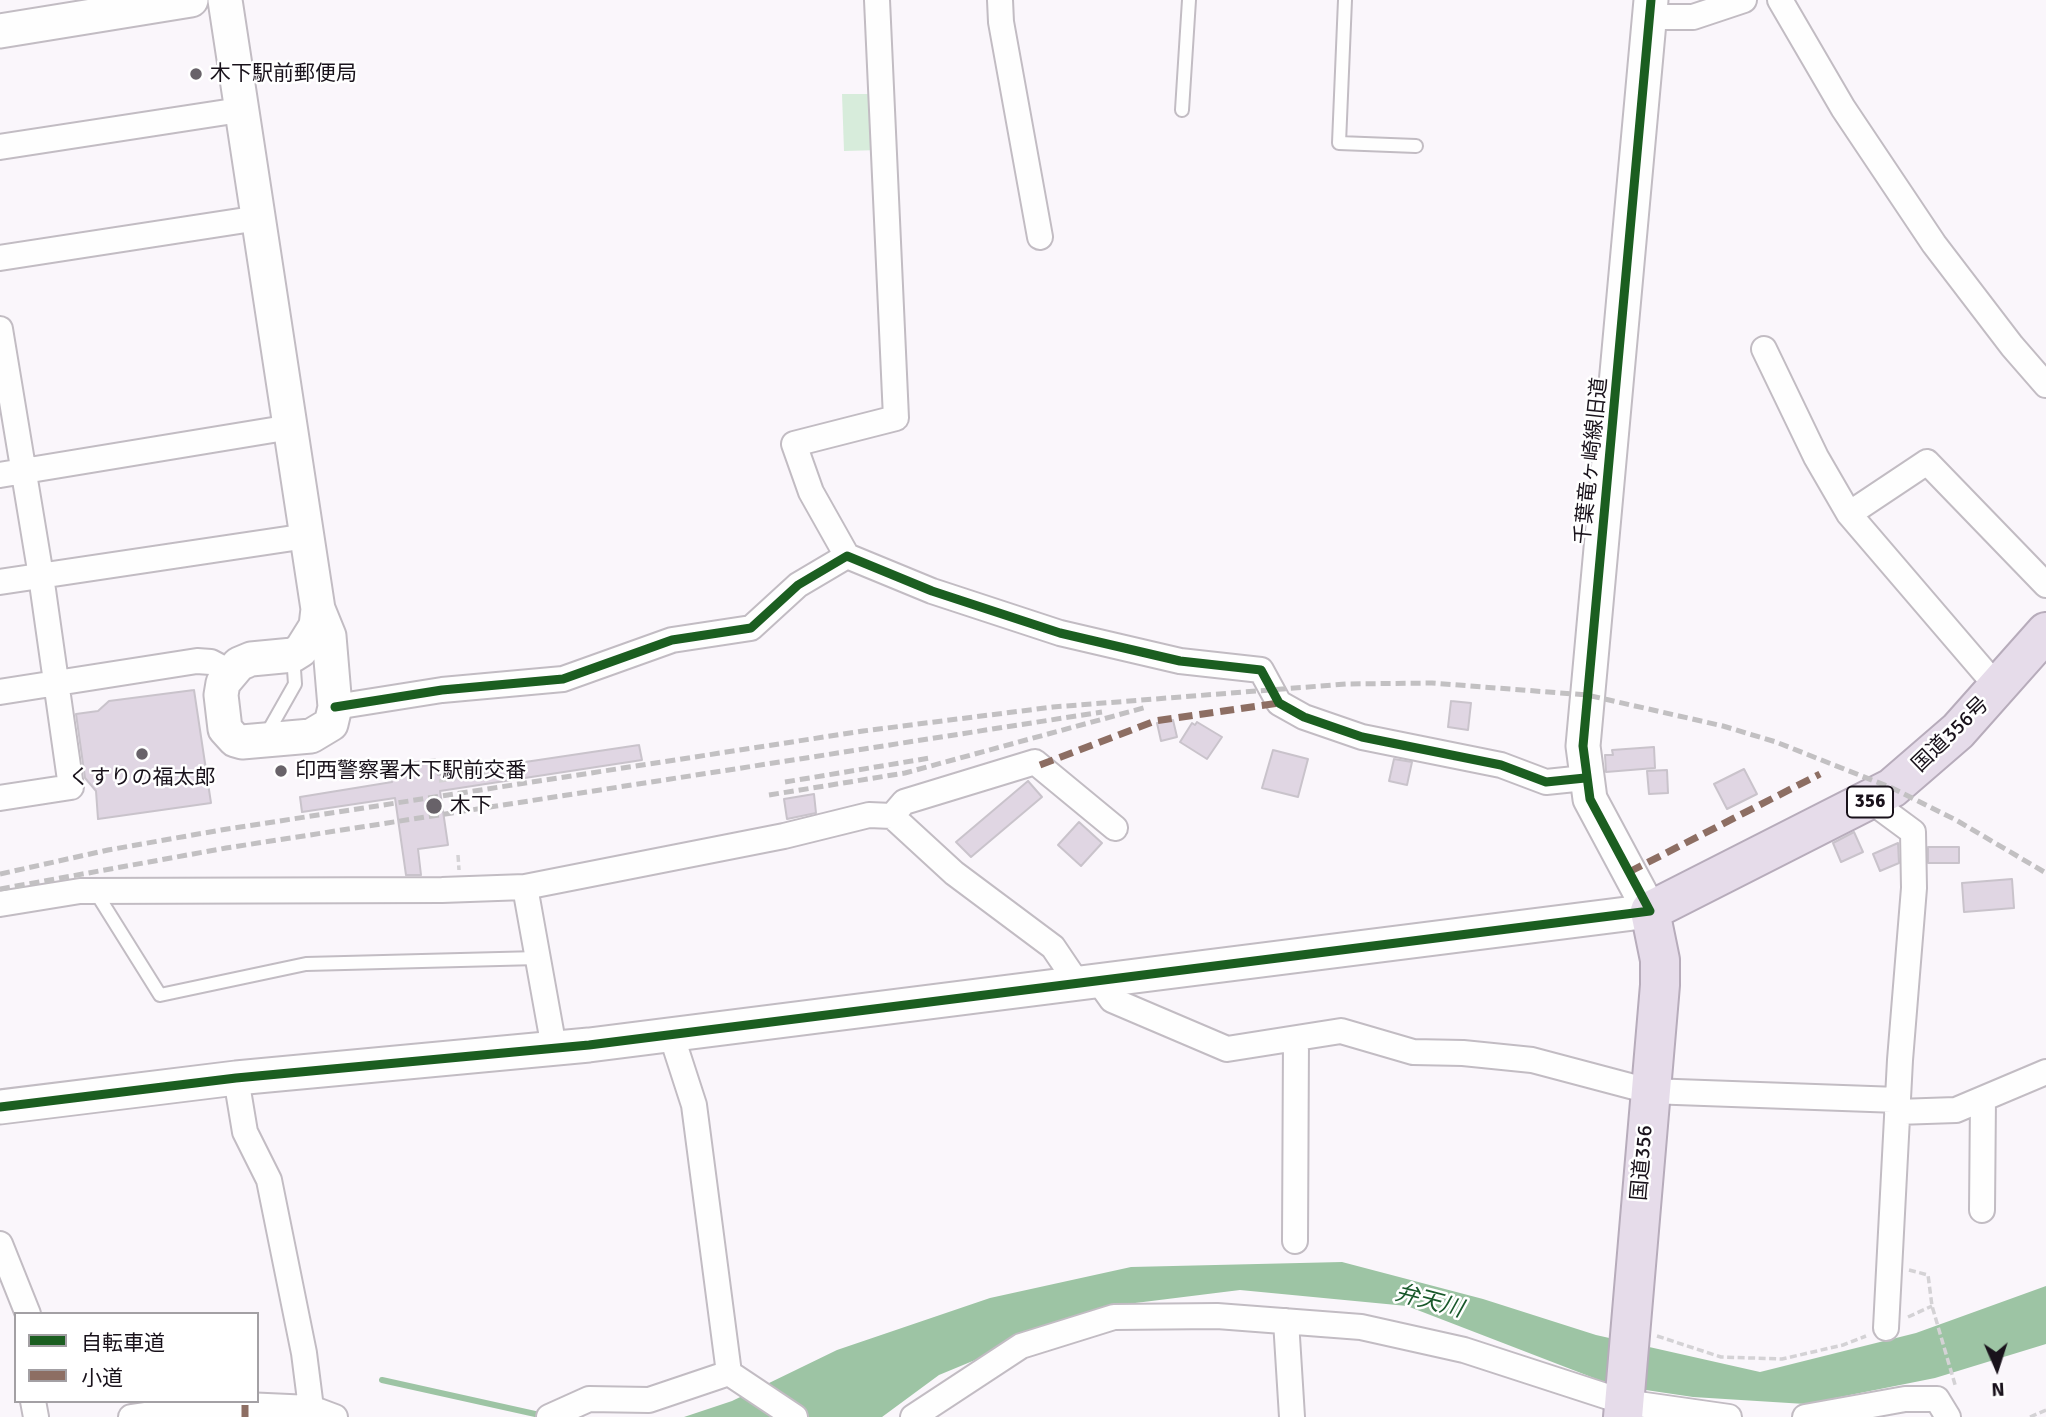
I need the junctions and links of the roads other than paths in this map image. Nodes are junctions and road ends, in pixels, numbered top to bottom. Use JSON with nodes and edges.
{"nodes":[{"id":1,"x":191,"y":0,"type":"edge"},
{"id":2,"x":225,"y":0,"type":"edge"},
{"id":3,"x":877,"y":0,"type":"edge"},
{"id":4,"x":1000,"y":0,"type":"edge"},
{"id":5,"x":1189,"y":0,"type":"edge"},
{"id":6,"x":1345,"y":0,"type":"edge"},
{"id":7,"x":1744,"y":0,"type":"edge"},
{"id":8,"x":1780,"y":0,"type":"edge"},
{"id":9,"x":1650,"y":8,"type":"edge"},
{"id":10,"x":0,"y":31,"type":"edge"},
{"id":11,"x":240,"y":110,"type":"junction"},
{"id":12,"x":1182,"y":110,"type":"dead end"},
{"id":13,"x":1416,"y":146,"type":"dead end"},
{"id":14,"x":0,"y":147,"type":"edge"},
{"id":15,"x":259,"y":218,"type":"junction"},
{"id":16,"x":1040,"y":236,"type":"dead end"},
{"id":17,"x":0,"y":258,"type":"edge"},
{"id":18,"x":0,"y":329,"type":"edge"},
{"id":19,"x":1764,"y":348,"type":"dead end"},
{"id":20,"x":2046,"y":385,"type":"edge"},
{"id":21,"x":291,"y":427,"type":"junction"},
{"id":22,"x":12,"y":473,"type":"edge"},
{"id":23,"x":1849,"y":514,"type":"junction"},
{"id":24,"x":307,"y":536,"type":"junction"},
{"id":25,"x":847,"y":556,"type":"junction"},
{"id":26,"x":41,"y":576,"type":"junction"},
{"id":27,"x":0,"y":582,"type":"edge"},
{"id":28,"x":2046,"y":585,"type":"edge"},
{"id":29,"x":318,"y":609,"type":"junction"},
{"id":30,"x":2046,"y":632,"type":"edge"},
{"id":31,"x":293,"y":654,"type":"junction"},
{"id":32,"x":331,"y":669,"type":"junction"},
{"id":33,"x":230,"y":673,"type":"junction"},
{"id":34,"x":58,"y":683,"type":"junction"},
{"id":35,"x":1999,"y":689,"type":"junction"},
{"id":36,"x":0,"y":692,"type":"edge"},
{"id":37,"x":335,"y":707,"type":"junction"},
{"id":38,"x":262,"y":741,"type":"junction"},
{"id":39,"x":1585,"y":778,"type":"junction"},
{"id":40,"x":0,"y":798,"type":"edge"},
{"id":41,"x":1871,"y":801,"type":"junction"},
{"id":42,"x":892,"y":816,"type":"junction"},
{"id":43,"x":1115,"y":828,"type":"dead end"},
{"id":44,"x":525,"y":887,"type":"junction"},
{"id":45,"x":95,"y":890,"type":"junction"},
{"id":46,"x":0,"y":904,"type":"edge"},
{"id":47,"x":1650,"y":911,"type":"junction"},
{"id":48,"x":538,"y":958,"type":"junction"},
{"id":49,"x":1086,"y":980,"type":"junction"},
{"id":50,"x":671,"y":1034,"type":"junction"},
{"id":51,"x":1296,"y":1040,"type":"junction"},
{"id":52,"x":554,"y":1048,"type":"junction"},
{"id":53,"x":2046,"y":1072,"type":"edge"},
{"id":54,"x":236,"y":1078,"type":"junction"},
{"id":55,"x":1649,"y":1091,"type":"junction"},
{"id":56,"x":1983,"y":1099,"type":"junction"},
{"id":57,"x":1897,"y":1106,"type":"junction"},
{"id":58,"x":0,"y":1107,"type":"edge"},
{"id":59,"x":1982,"y":1210,"type":"dead end"},
{"id":60,"x":1295,"y":1241,"type":"dead end"},
{"id":61,"x":0,"y":1244,"type":"edge"},
{"id":62,"x":27,"y":1312,"type":"edge"},
{"id":63,"x":1286,"y":1321,"type":"junction"},
{"id":64,"x":1886,"y":1328,"type":"road end"},
{"id":65,"x":729,"y":1373,"type":"junction"},
{"id":66,"x":1624,"y":1404,"type":"edge"},
{"id":67,"x":311,"y":1408,"type":"junction"},
{"id":68,"x":245,"y":1411,"type":"edge"},
{"id":69,"x":131,"y":1417,"type":"edge"},
{"id":70,"x":335,"y":1417,"type":"edge"},
{"id":71,"x":548,"y":1417,"type":"edge"},
{"id":72,"x":795,"y":1417,"type":"edge"},
{"id":73,"x":913,"y":1417,"type":"edge"},
{"id":74,"x":1292,"y":1417,"type":"edge"},
{"id":75,"x":1729,"y":1417,"type":"edge"},
{"id":76,"x":1805,"y":1417,"type":"edge"},
{"id":77,"x":1948,"y":1417,"type":"edge"}],
"edges":[{"from":1,"to":10,"type":"street"},
{"from":2,"to":11,"type":"street"},
{"from":3,"to":25,"type":"street"},
{"from":4,"to":16,"type":"street"},
{"from":5,"to":12,"type":"lane"},
{"from":6,"to":13,"type":"lane"},
{"from":7,"to":9,"type":"street"},
{"from":8,"to":20,"type":"street"},
{"from":9,"to":39,"type":"street","name":"千葉竜ヶ崎線旧道"},
{"from":11,"to":14,"type":"street"},
{"from":11,"to":15,"type":"street"},
{"from":15,"to":17,"type":"street"},
{"from":15,"to":21,"type":"street"},
{"from":18,"to":22,"type":"street"},
{"from":19,"to":23,"type":"street"},
{"from":21,"to":22,"type":"street"},
{"from":21,"to":24,"type":"street"},
{"from":22,"to":26,"type":"street"},
{"from":23,"to":28,"type":"street"},
{"from":23,"to":35,"type":"street"},
{"from":24,"to":26,"type":"street"},
{"from":24,"to":29,"type":"street"},
{"from":25,"to":37,"type":"street"},
{"from":25,"to":39,"type":"street"},
{"from":26,"to":27,"type":"street"},
{"from":26,"to":34,"type":"street"},
{"from":29,"to":31,"type":"street"},
{"from":29,"to":32,"type":"street"},
{"from":30,"to":35,"type":"highway","name":"国道356号","number":"356"},
{"from":31,"to":32,"type":"street"},
{"from":31,"to":33,"type":"street"},
{"from":31,"to":38,"type":"lane"},
{"from":32,"to":37,"type":"street"},
{"from":33,"to":34,"type":"street"},
{"from":33,"to":38,"type":"street"},
{"from":34,"to":36,"type":"street"},
{"from":34,"to":40,"type":"street"},
{"from":35,"to":41,"type":"highway","name":"国道356号","number":"356"},
{"from":37,"to":38,"type":"street"},
{"from":39,"to":47,"type":"street","name":"千葉竜ヶ崎線旧道"},
{"from":41,"to":47,"type":"highway","name":"国道356号","number":"356"},
{"from":41,"to":57,"type":"street"},
{"from":42,"to":43,"type":"street"},
{"from":42,"to":44,"type":"street"},
{"from":42,"to":49,"type":"street"},
{"from":44,"to":45,"type":"street"},
{"from":44,"to":48,"type":"street"},
{"from":45,"to":46,"type":"street"},
{"from":45,"to":48,"type":"lane"},
{"from":47,"to":49,"type":"street"},
{"from":47,"to":55,"type":"highway","name":"国道356"},
{"from":48,"to":52,"type":"street"},
{"from":49,"to":50,"type":"street"},
{"from":49,"to":51,"type":"street"},
{"from":50,"to":52,"type":"street"},
{"from":50,"to":65,"type":"street"},
{"from":51,"to":55,"type":"street"},
{"from":51,"to":60,"type":"street"},
{"from":52,"to":54,"type":"street"},
{"from":53,"to":56,"type":"street"},
{"from":54,"to":58,"type":"street"},
{"from":54,"to":67,"type":"street"},
{"from":55,"to":57,"type":"street"},
{"from":55,"to":66,"type":"highway","name":"国道356"},
{"from":56,"to":57,"type":"street"},
{"from":56,"to":59,"type":"street"},
{"from":57,"to":64,"type":"street"},
{"from":61,"to":62,"type":"street"},
{"from":63,"to":66,"type":"street"},
{"from":63,"to":73,"type":"street"},
{"from":63,"to":74,"type":"street"},
{"from":65,"to":71,"type":"street"},
{"from":65,"to":72,"type":"street"},
{"from":66,"to":75,"type":"street"},
{"from":67,"to":68,"type":"street"},
{"from":67,"to":70,"type":"street"},
{"from":68,"to":69,"type":"street"},
{"from":76,"to":77,"type":"street"}]}
